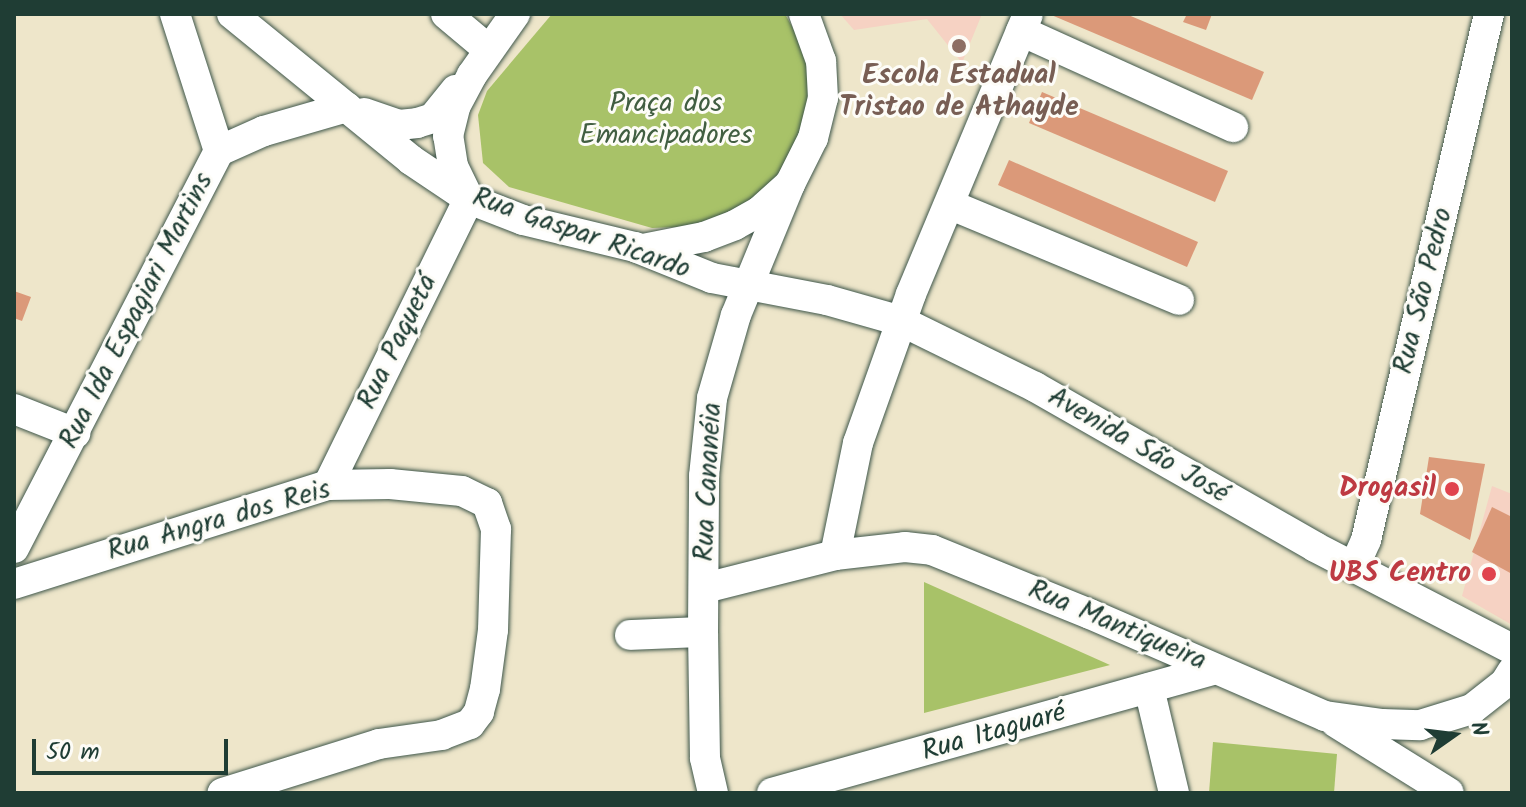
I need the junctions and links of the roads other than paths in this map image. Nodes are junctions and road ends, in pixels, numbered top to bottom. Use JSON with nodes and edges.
{"nodes":[{"id":1,"x":175,"y":14,"type":"edge"},
{"id":2,"x":232,"y":14,"type":"edge"},
{"id":3,"x":515,"y":14,"type":"edge"},
{"id":4,"x":804,"y":14,"type":"edge"},
{"id":5,"x":1489,"y":14,"type":"edge"},
{"id":6,"x":450,"y":15,"type":"edge"},
{"id":7,"x":1025,"y":22,"type":"edge"},
{"id":8,"x":489,"y":50,"type":"junction"},
{"id":9,"x":472,"y":75,"type":"junction"},
{"id":10,"x":347,"y":107,"type":"junction"},
{"id":11,"x":1233,"y":127,"type":"dead end"},
{"id":12,"x":219,"y":151,"type":"junction"},
{"id":13,"x":790,"y":184,"type":"junction"},
{"id":14,"x":469,"y":199,"type":"junction"},
{"id":15,"x":951,"y":205,"type":"junction"},
{"id":16,"x":643,"y":249,"type":"junction"},
{"id":17,"x":747,"y":287,"type":"junction"},
{"id":18,"x":1179,"y":300,"type":"dead end"},
{"id":19,"x":901,"y":321,"type":"junction"},
{"id":20,"x":14,"y":409,"type":"edge"},
{"id":21,"x":75,"y":433,"type":"junction"},
{"id":22,"x":328,"y":485,"type":"junction"},
{"id":23,"x":14,"y":548,"type":"edge"},
{"id":24,"x":835,"y":555,"type":"junction"},
{"id":25,"x":1354,"y":567,"type":"junction"},
{"id":26,"x":14,"y":584,"type":"edge"},
{"id":27,"x":705,"y":588,"type":"junction"},
{"id":28,"x":703,"y":632,"type":"junction"},
{"id":29,"x":630,"y":635,"type":"dead end"},
{"id":30,"x":1512,"y":649,"type":"edge"},
{"id":31,"x":1215,"y":669,"type":"junction"},
{"id":32,"x":1512,"y":672,"type":"edge"},
{"id":33,"x":1149,"y":688,"type":"junction"},
{"id":34,"x":1325,"y":716,"type":"junction"},
{"id":35,"x":223,"y":793,"type":"edge"},
{"id":36,"x":713,"y":793,"type":"edge"},
{"id":37,"x":772,"y":793,"type":"edge"},
{"id":38,"x":1174,"y":793,"type":"edge"},
{"id":39,"x":1449,"y":793,"type":"edge"}],
"edges":[{"from":1,"to":12,"type":"street"},
{"from":2,"to":10,"type":"street","name":"Rua Gaspar Ricardo"},
{"from":3,"to":8,"type":"street"},
{"from":4,"to":13,"type":"street","name":"Rua Cananéia"},
{"from":5,"to":25,"type":"street","name":"Rua São Pedro"},
{"from":6,"to":8,"type":"street"},
{"from":7,"to":11,"type":"street"},
{"from":7,"to":15,"type":"street"},
{"from":8,"to":9,"type":"street"},
{"from":9,"to":10,"type":"street","name":"Rua Gaspar Ricardo"},
{"from":9,"to":14,"type":"street"},
{"from":10,"to":12,"type":"street","name":"Rua Ida Espagiari Martins"},
{"from":10,"to":14,"type":"street","name":"Rua Gaspar Ricardo"},
{"from":12,"to":21,"type":"street","name":"Rua Ida Espagiari Martins"},
{"from":13,"to":16,"type":"street"},
{"from":13,"to":17,"type":"street","name":"Rua Cananéia"},
{"from":14,"to":16,"type":"street","name":"Rua Gaspar Ricardo"},
{"from":14,"to":22,"type":"street","name":"Rua Paquetá"},
{"from":15,"to":18,"type":"street"},
{"from":15,"to":19,"type":"street"},
{"from":16,"to":17,"type":"street","name":"Rua Gaspar Ricardo"},
{"from":17,"to":19,"type":"street","name":"Avenida São José"},
{"from":17,"to":27,"type":"street","name":"Rua Cananéia"},
{"from":19,"to":24,"type":"street"},
{"from":19,"to":25,"type":"street","name":"Avenida São José"},
{"from":20,"to":21,"type":"street"},
{"from":21,"to":23,"type":"street","name":"Rua Ida Espagiari Martins"},
{"from":22,"to":26,"type":"street","name":"Rua Angra dos Reis"},
{"from":22,"to":35,"type":"street","name":"Rua Angra dos Reis"},
{"from":24,"to":27,"type":"street","name":"Rua Mantiqueira"},
{"from":24,"to":31,"type":"street","name":"Rua Mantiqueira"},
{"from":25,"to":30,"type":"street","name":"Avenida São José"},
{"from":27,"to":28,"type":"street","name":"Rua Cananéia"},
{"from":28,"to":29,"type":"street"},
{"from":28,"to":36,"type":"street","name":"Rua Cananéia"},
{"from":31,"to":33,"type":"street","name":"Rua Itaguaré"},
{"from":31,"to":34,"type":"street","name":"Rua Mantiqueira"},
{"from":32,"to":34,"type":"street","name":"Rua Mantiqueira"},
{"from":33,"to":37,"type":"street","name":"Rua Itaguaré"},
{"from":33,"to":38,"type":"street"},
{"from":34,"to":39,"type":"street"}]}
